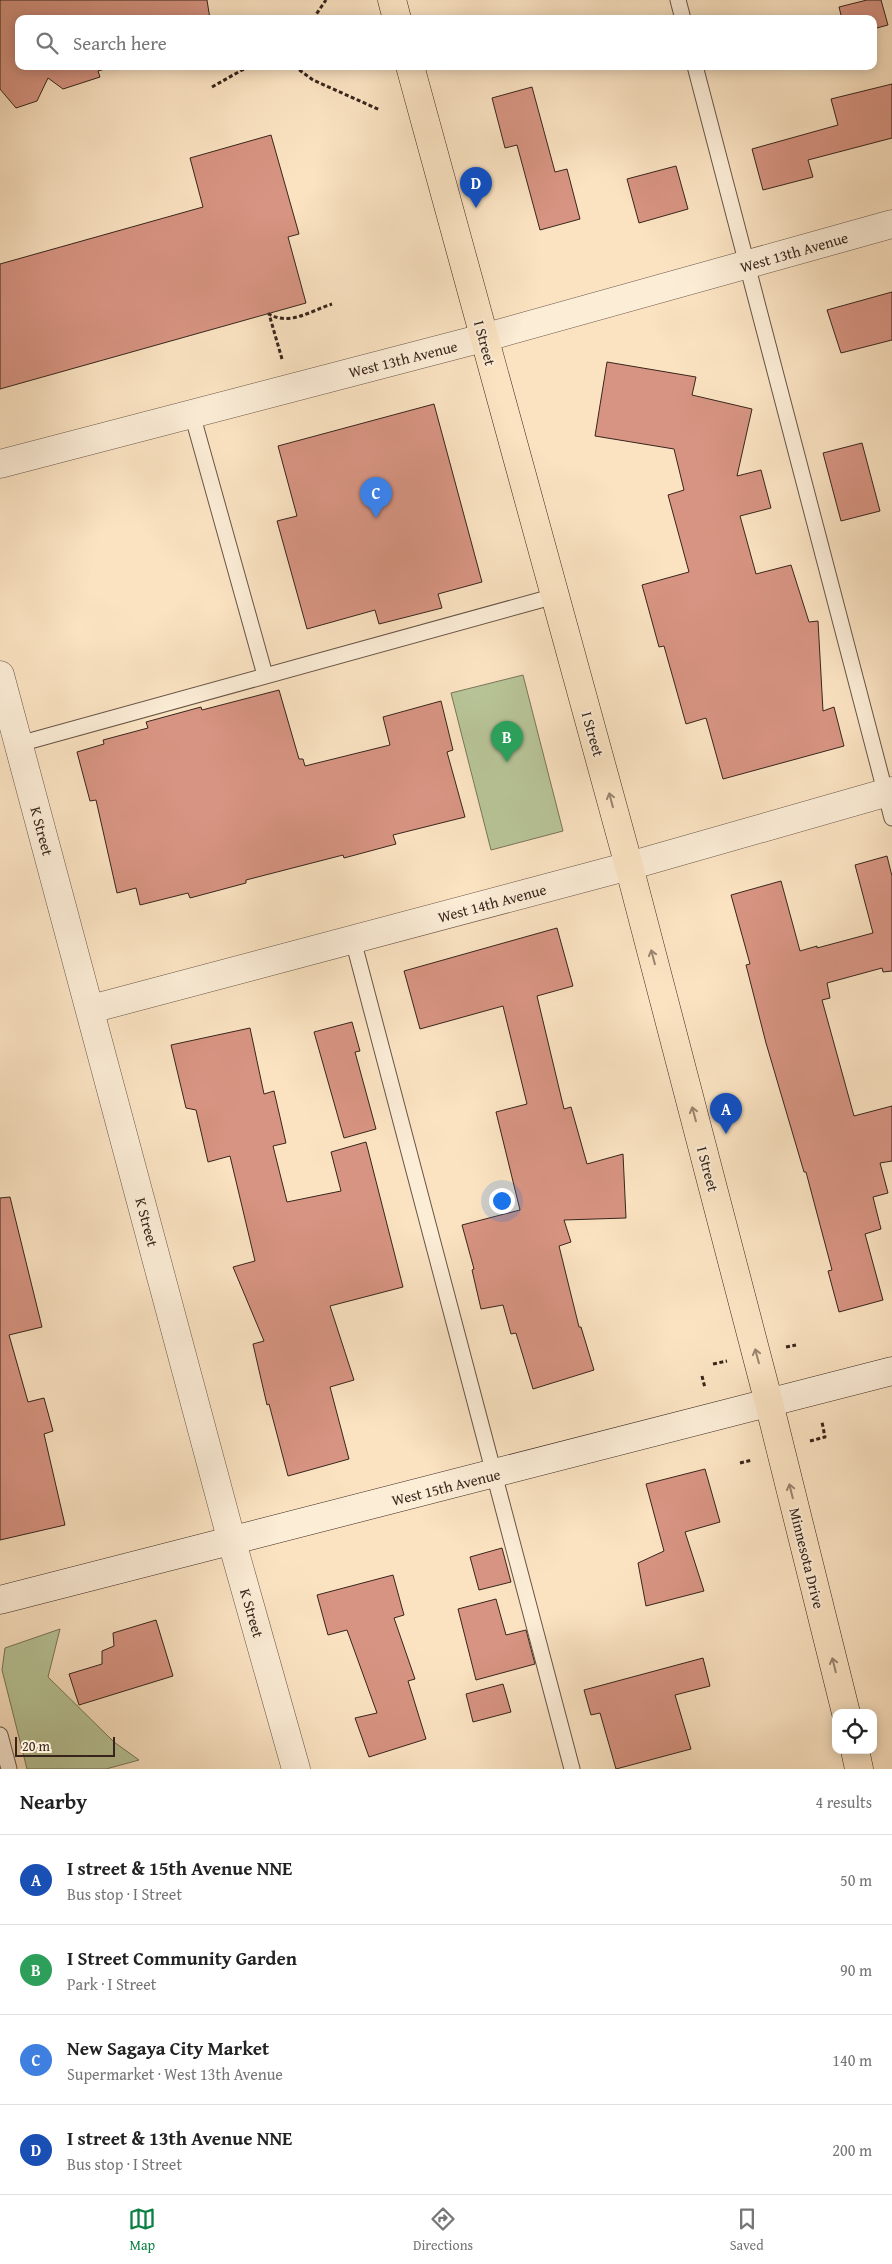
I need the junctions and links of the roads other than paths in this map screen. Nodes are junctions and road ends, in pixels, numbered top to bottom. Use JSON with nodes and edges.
{"nodes":[{"id":1,"x":392,"y":0,"type":"edge"},
{"id":2,"x":678,"y":0,"type":"edge"},
{"id":3,"x":396,"y":15,"type":"edge"},
{"id":4,"x":682,"y":15,"type":"edge"},
{"id":5,"x":411,"y":70,"type":"edge"},
{"id":6,"x":696,"y":70,"type":"edge"},
{"id":7,"x":892,"y":224,"type":"edge"},
{"id":8,"x":745,"y":265,"type":"junction"},
{"id":9,"x":483,"y":338,"type":"junction"},
{"id":10,"x":192,"y":414,"type":"junction"},
{"id":11,"x":0,"y":464,"type":"edge"},
{"id":12,"x":555,"y":596,"type":"junction"},
{"id":13,"x":0,"y":675,"type":"edge"},
{"id":14,"x":265,"y":675,"type":"junction"},
{"id":15,"x":18,"y":744,"type":"junction"},
{"id":16,"x":890,"y":801,"type":"edge"},
{"id":17,"x":629,"y":866,"type":"junction"},
{"id":18,"x":353,"y":940,"type":"junction"},
{"id":19,"x":90,"y":1009,"type":"junction"},
{"id":20,"x":892,"y":1371,"type":"edge"},
{"id":21,"x":769,"y":1403,"type":"junction"},
{"id":22,"x":493,"y":1475,"type":"junction"},
{"id":23,"x":232,"y":1542,"type":"junction"},
{"id":24,"x":0,"y":1600,"type":"edge"},
{"id":25,"x":845,"y":1709,"type":"edge"},
{"id":26,"x":0,"y":1736,"type":"edge"},
{"id":27,"x":856,"y":1754,"type":"edge"},
{"id":28,"x":9,"y":1769,"type":"edge"},
{"id":29,"x":296,"y":1769,"type":"edge"},
{"id":30,"x":572,"y":1769,"type":"edge"},
{"id":31,"x":859,"y":1769,"type":"edge"}],
"edges":[{"from":1,"to":3,"type":"main road"},
{"from":2,"to":4,"type":"lane"},
{"from":5,"to":9,"type":"main road","name":"I Street"},
{"from":6,"to":8,"type":"lane"},
{"from":7,"to":8,"type":"street","name":"West 13th Avenue"},
{"from":8,"to":9,"type":"street","name":"West 13th Avenue"},
{"from":8,"to":16,"type":"lane"},
{"from":9,"to":10,"type":"street","name":"West 13th Avenue"},
{"from":9,"to":12,"type":"main road","name":"I Street"},
{"from":10,"to":11,"type":"street","name":"West 13th Avenue"},
{"from":10,"to":14,"type":"lane"},
{"from":12,"to":14,"type":"lane"},
{"from":17,"to":12,"type":"main road","name":"I Street","one_way":true},
{"from":13,"to":15,"type":"street","name":"K Street"},
{"from":14,"to":15,"type":"lane"},
{"from":15,"to":19,"type":"street","name":"K Street"},
{"from":16,"to":17,"type":"street","name":"West 14th Avenue"},
{"from":17,"to":18,"type":"street","name":"West 14th Avenue"},
{"from":21,"to":17,"type":"main road","name":"I Street","one_way":true},
{"from":18,"to":19,"type":"street","name":"West 14th Avenue"},
{"from":18,"to":22,"type":"lane"},
{"from":19,"to":23,"type":"street","name":"K Street"},
{"from":20,"to":21,"type":"street","name":"West 15th Avenue"},
{"from":21,"to":22,"type":"street","name":"West 15th Avenue"},
{"from":25,"to":21,"type":"main road","name":"Minnesota Drive","one_way":true},
{"from":22,"to":23,"type":"street","name":"West 15th Avenue"},
{"from":22,"to":30,"type":"lane"},
{"from":23,"to":24,"type":"street","name":"West 15th Avenue"},
{"from":23,"to":29,"type":"street","name":"K Street"},
{"from":26,"to":28,"type":"lane"},
{"from":27,"to":31,"type":"main road"}]}
